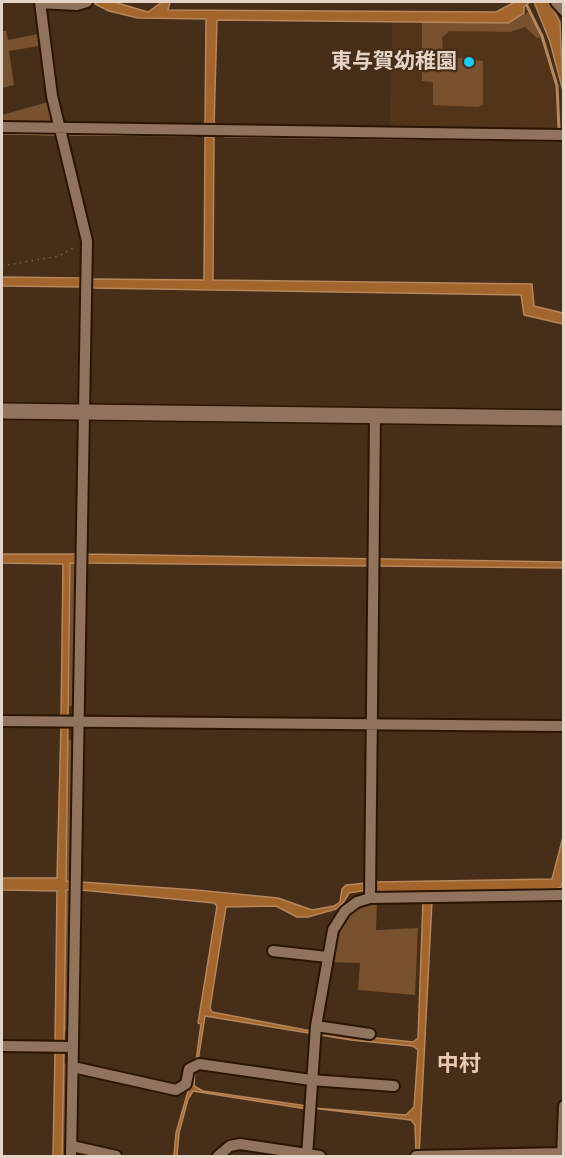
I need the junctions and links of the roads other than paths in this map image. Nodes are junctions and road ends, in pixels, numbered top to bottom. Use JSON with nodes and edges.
{"nodes":[{"id":1,"x":40,"y":2,"type":"edge"},
{"id":2,"x":87,"y":2,"type":"edge"},
{"id":3,"x":556,"y":2,"type":"edge"},
{"id":4,"x":564,"y":11,"type":"edge"},
{"id":5,"x":2,"y":127,"type":"edge"},
{"id":6,"x":59,"y":128,"type":"junction"},
{"id":7,"x":564,"y":135,"type":"edge"},
{"id":8,"x":2,"y":411,"type":"edge"},
{"id":9,"x":84,"y":412,"type":"junction"},
{"id":10,"x":375,"y":416,"type":"junction"},
{"id":11,"x":564,"y":418,"type":"edge"},
{"id":12,"x":2,"y":721,"type":"edge"},
{"id":13,"x":69,"y":722,"type":"junction"},
{"id":14,"x":372,"y":725,"type":"junction"},
{"id":15,"x":561,"y":726,"type":"dead end"},
{"id":16,"x":370,"y":890,"type":"junction"},
{"id":17,"x":564,"y":895,"type":"edge"},
{"id":18,"x":273,"y":951,"type":"dead end"},
{"id":19,"x":327,"y":957,"type":"junction"},
{"id":20,"x":315,"y":1031,"type":"junction"},
{"id":21,"x":370,"y":1034,"type":"dead end"},
{"id":22,"x":2,"y":1046,"type":"edge"},
{"id":23,"x":64,"y":1047,"type":"junction"},
{"id":24,"x":73,"y":1067,"type":"junction"},
{"id":25,"x":311,"y":1080,"type":"junction"},
{"id":26,"x":393,"y":1086,"type":"dead end"},
{"id":27,"x":564,"y":1106,"type":"edge"},
{"id":28,"x":72,"y":1151,"type":"edge"},
{"id":29,"x":562,"y":1155,"type":"edge"},
{"id":30,"x":116,"y":1156,"type":"edge"},
{"id":31,"x":218,"y":1156,"type":"edge"},
{"id":32,"x":307,"y":1156,"type":"edge"},
{"id":33,"x":320,"y":1156,"type":"edge"},
{"id":34,"x":416,"y":1156,"type":"edge"},
{"id":35,"x":421,"y":1156,"type":"edge"}],
"edges":[{"from":1,"to":2,"type":"street"},
{"from":1,"to":6,"type":"street"},
{"from":3,"to":4,"type":"street"},
{"from":5,"to":6,"type":"street"},
{"from":6,"to":7,"type":"street"},
{"from":6,"to":9,"type":"street"},
{"from":8,"to":9,"type":"street"},
{"from":9,"to":10,"type":"street"},
{"from":9,"to":13,"type":"street"},
{"from":10,"to":11,"type":"street"},
{"from":10,"to":14,"type":"street"},
{"from":12,"to":13,"type":"street"},
{"from":13,"to":14,"type":"street"},
{"from":13,"to":23,"type":"street"},
{"from":14,"to":15,"type":"street"},
{"from":14,"to":16,"type":"street"},
{"from":16,"to":17,"type":"street"},
{"from":16,"to":19,"type":"street"},
{"from":18,"to":19,"type":"street"},
{"from":19,"to":20,"type":"street"},
{"from":20,"to":21,"type":"street"},
{"from":20,"to":25,"type":"street"},
{"from":22,"to":23,"type":"street"},
{"from":23,"to":24,"type":"street"},
{"from":24,"to":25,"type":"street"},
{"from":24,"to":28,"type":"street"},
{"from":25,"to":26,"type":"street"},
{"from":25,"to":32,"type":"street"},
{"from":27,"to":29,"type":"street"},
{"from":28,"to":30,"type":"street"},
{"from":29,"to":35,"type":"street"},
{"from":31,"to":32,"type":"street"},
{"from":32,"to":33,"type":"street"},
{"from":34,"to":35,"type":"street"}]}
